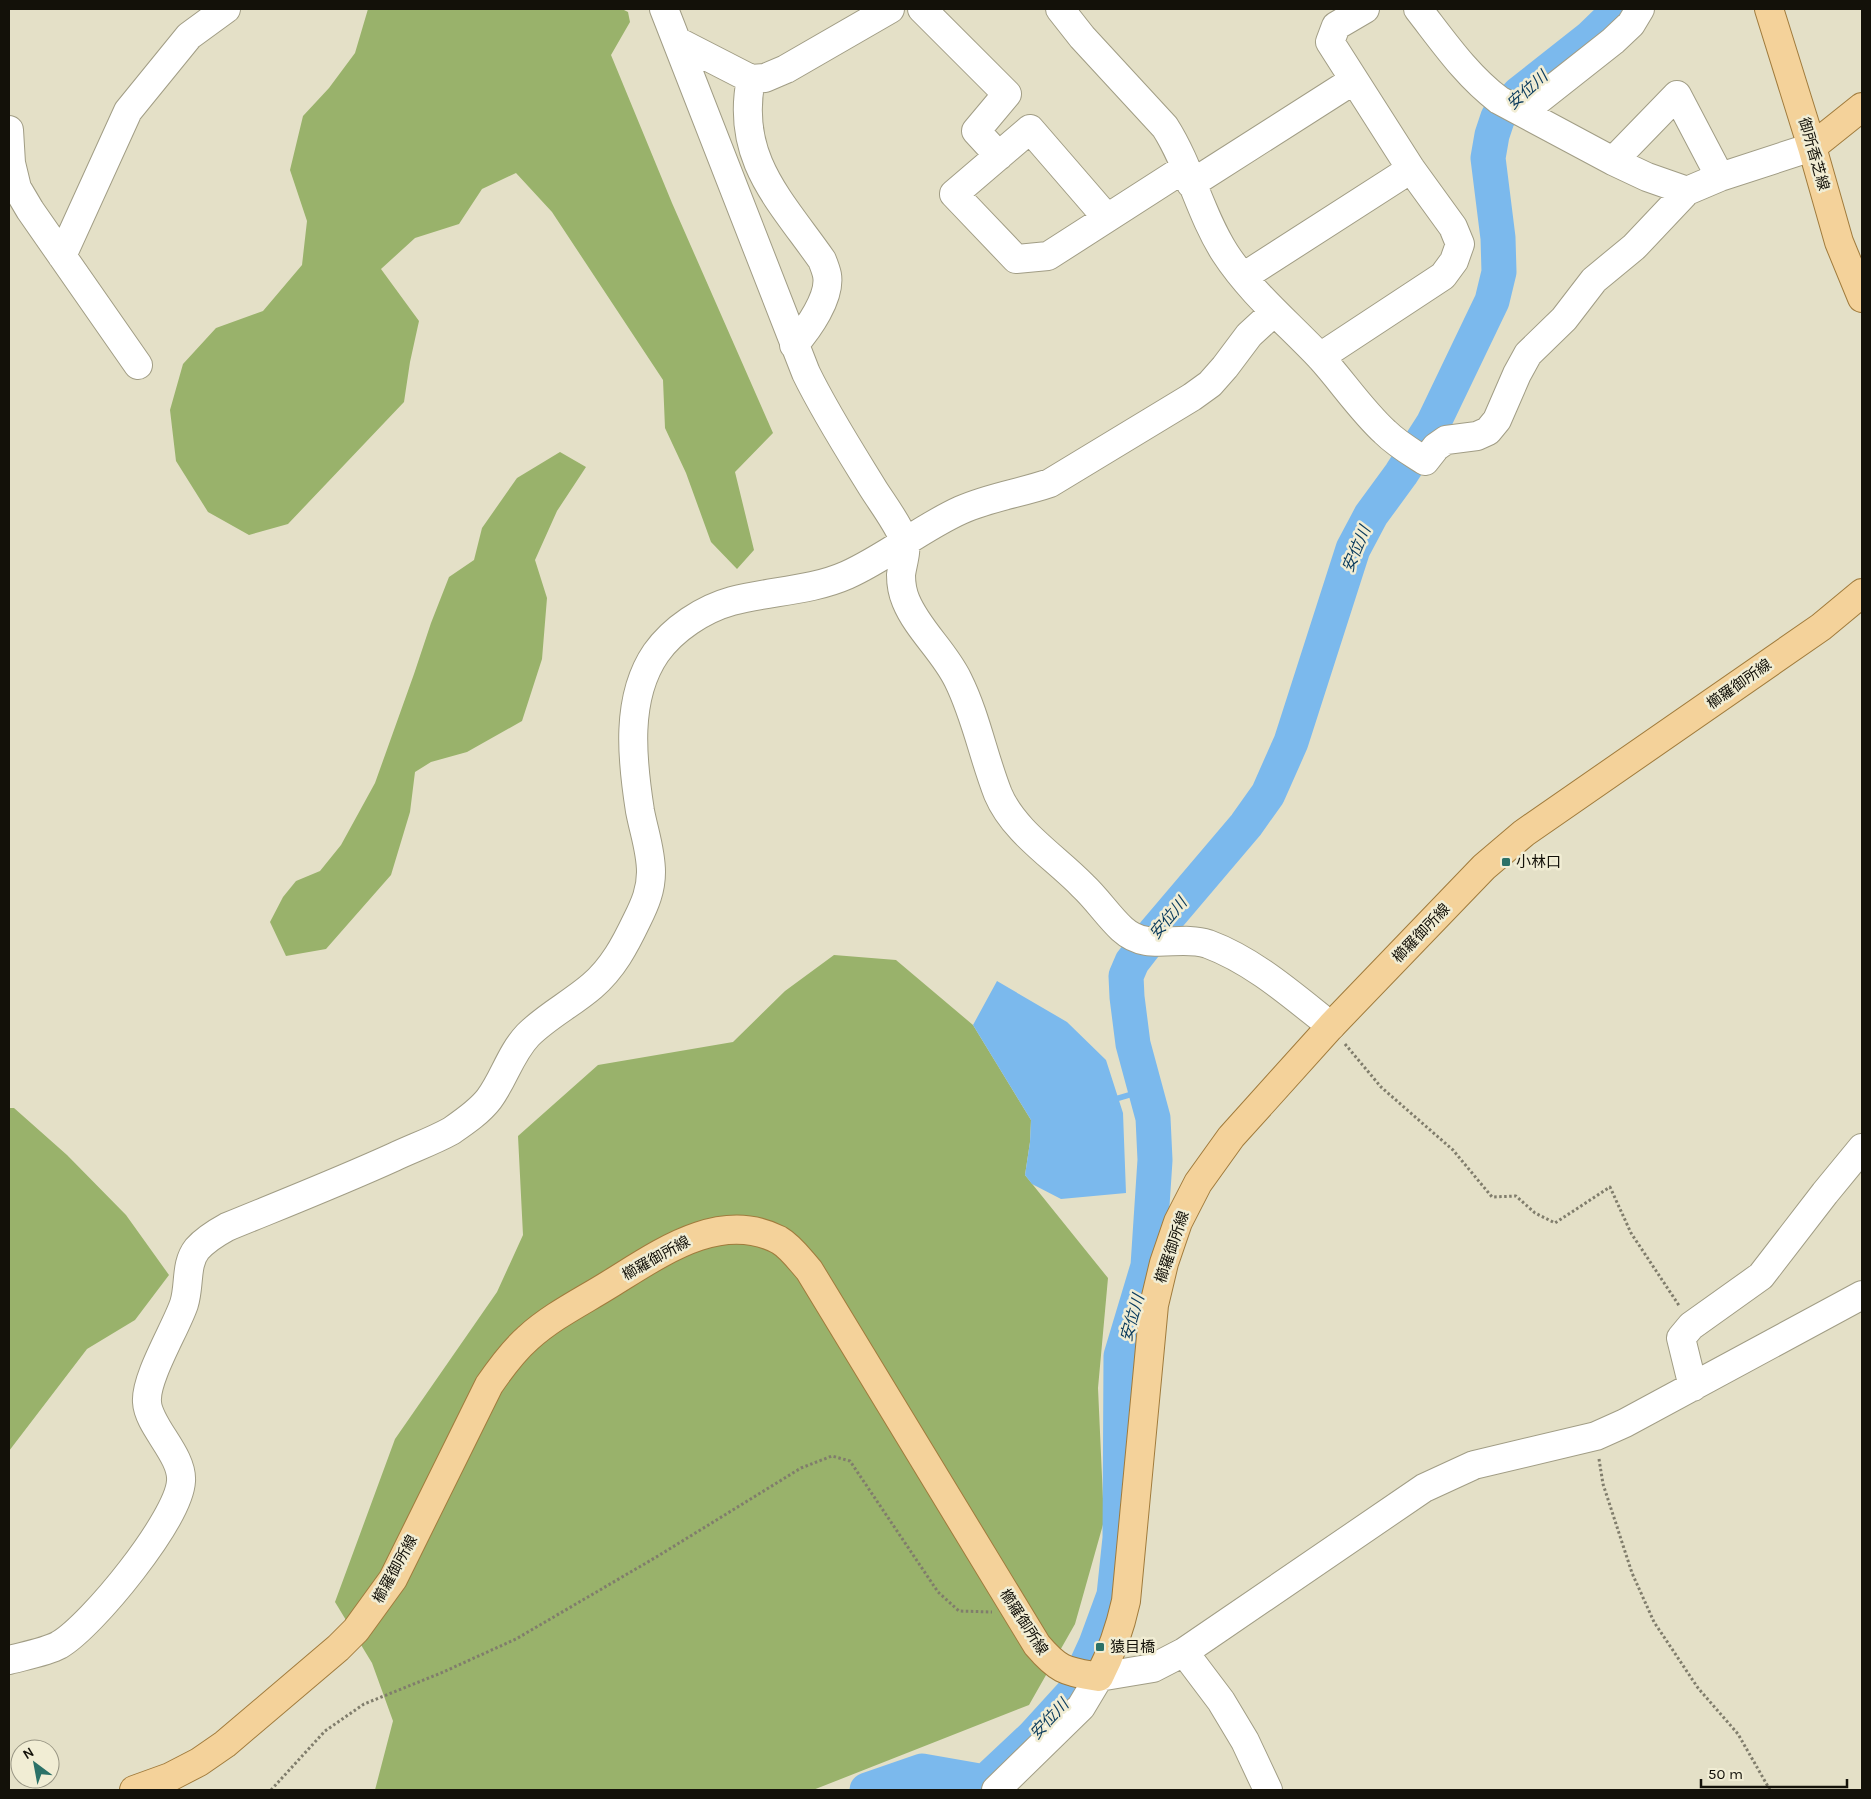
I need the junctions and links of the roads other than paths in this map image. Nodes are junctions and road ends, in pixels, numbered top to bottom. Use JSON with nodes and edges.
{"nodes":[{"id":1,"x":226,"y":9,"type":"edge"},
{"id":2,"x":664,"y":9,"type":"edge"},
{"id":3,"x":890,"y":9,"type":"edge"},
{"id":4,"x":922,"y":9,"type":"edge"},
{"id":5,"x":1060,"y":9,"type":"edge"},
{"id":6,"x":1365,"y":9,"type":"edge"},
{"id":7,"x":1418,"y":9,"type":"edge"},
{"id":8,"x":1640,"y":9,"type":"edge"},
{"id":9,"x":1770,"y":9,"type":"edge"},
{"id":10,"x":677,"y":41,"type":"junction"},
{"id":11,"x":751,"y":79,"type":"junction"},
{"id":12,"x":1354,"y":80,"type":"junction"},
{"id":13,"x":1511,"y":106,"type":"junction"},
{"id":14,"x":1862,"y":107,"type":"edge"},
{"id":15,"x":9,"y":130,"type":"edge"},
{"id":16,"x":1812,"y":147,"type":"junction"},
{"id":17,"x":998,"y":156,"type":"junction"},
{"id":18,"x":1612,"y":161,"type":"junction"},
{"id":19,"x":1411,"y":169,"type":"junction"},
{"id":20,"x":1188,"y":176,"type":"junction"},
{"id":21,"x":1720,"y":177,"type":"junction"},
{"id":22,"x":1687,"y":191,"type":"junction"},
{"id":23,"x":1107,"y":218,"type":"junction"},
{"id":24,"x":62,"y":256,"type":"junction"},
{"id":25,"x":1243,"y":277,"type":"junction"},
{"id":26,"x":1862,"y":298,"type":"edge"},
{"id":27,"x":1274,"y":312,"type":"junction"},
{"id":28,"x":794,"y":345,"type":"junction"},
{"id":29,"x":1320,"y":357,"type":"junction"},
{"id":30,"x":138,"y":365,"type":"dead end"},
{"id":31,"x":905,"y":541,"type":"junction"},
{"id":32,"x":1862,"y":593,"type":"edge"},
{"id":33,"x":1331,"y":1026,"type":"junction"},
{"id":34,"x":1862,"y":1148,"type":"edge"},
{"id":35,"x":1862,"y":1295,"type":"edge"},
{"id":36,"x":1693,"y":1386,"type":"junction"},
{"id":37,"x":1184,"y":1652,"type":"junction"},
{"id":38,"x":9,"y":1660,"type":"edge"},
{"id":39,"x":1083,"y":1674,"type":"junction"},
{"id":40,"x":134,"y":1790,"type":"edge"},
{"id":41,"x":996,"y":1790,"type":"edge"},
{"id":42,"x":1268,"y":1790,"type":"edge"}],
"edges":[{"from":1,"to":24,"type":"street"},
{"from":2,"to":10,"type":"street"},
{"from":3,"to":11,"type":"street"},
{"from":4,"to":17,"type":"street"},
{"from":5,"to":20,"type":"street"},
{"from":6,"to":12,"type":"street"},
{"from":7,"to":13,"type":"street"},
{"from":8,"to":13,"type":"street"},
{"from":9,"to":16,"type":"main road","name":"御所香芝線"},
{"from":10,"to":11,"type":"street"},
{"from":10,"to":28,"type":"street"},
{"from":11,"to":28,"type":"street"},
{"from":12,"to":19,"type":"street"},
{"from":12,"to":20,"type":"street"},
{"from":13,"to":18,"type":"street"},
{"from":14,"to":16,"type":"main road"},
{"from":15,"to":24,"type":"street"},
{"from":16,"to":21,"type":"street"},
{"from":16,"to":26,"type":"main road","name":"御所香芝線"},
{"from":17,"to":23,"type":"street"},
{"from":17,"to":23,"type":"street"},
{"from":18,"to":21,"type":"street"},
{"from":18,"to":22,"type":"street"},
{"from":19,"to":25,"type":"street"},
{"from":19,"to":29,"type":"street"},
{"from":20,"to":23,"type":"street"},
{"from":20,"to":25,"type":"street"},
{"from":21,"to":22,"type":"street"},
{"from":22,"to":29,"type":"street"},
{"from":24,"to":30,"type":"street"},
{"from":25,"to":27,"type":"street"},
{"from":27,"to":29,"type":"street"},
{"from":27,"to":31,"type":"street"},
{"from":28,"to":31,"type":"street"},
{"from":31,"to":33,"type":"street"},
{"from":31,"to":38,"type":"street"},
{"from":32,"to":33,"type":"main road","name":"櫛羅御所線"},
{"from":33,"to":39,"type":"main road","name":"櫛羅御所線"},
{"from":34,"to":36,"type":"street"},
{"from":35,"to":36,"type":"street"},
{"from":36,"to":37,"type":"street"},
{"from":37,"to":39,"type":"street"},
{"from":37,"to":42,"type":"street"},
{"from":39,"to":40,"type":"main road","name":"櫛羅御所線"},
{"from":39,"to":41,"type":"street"}]}
